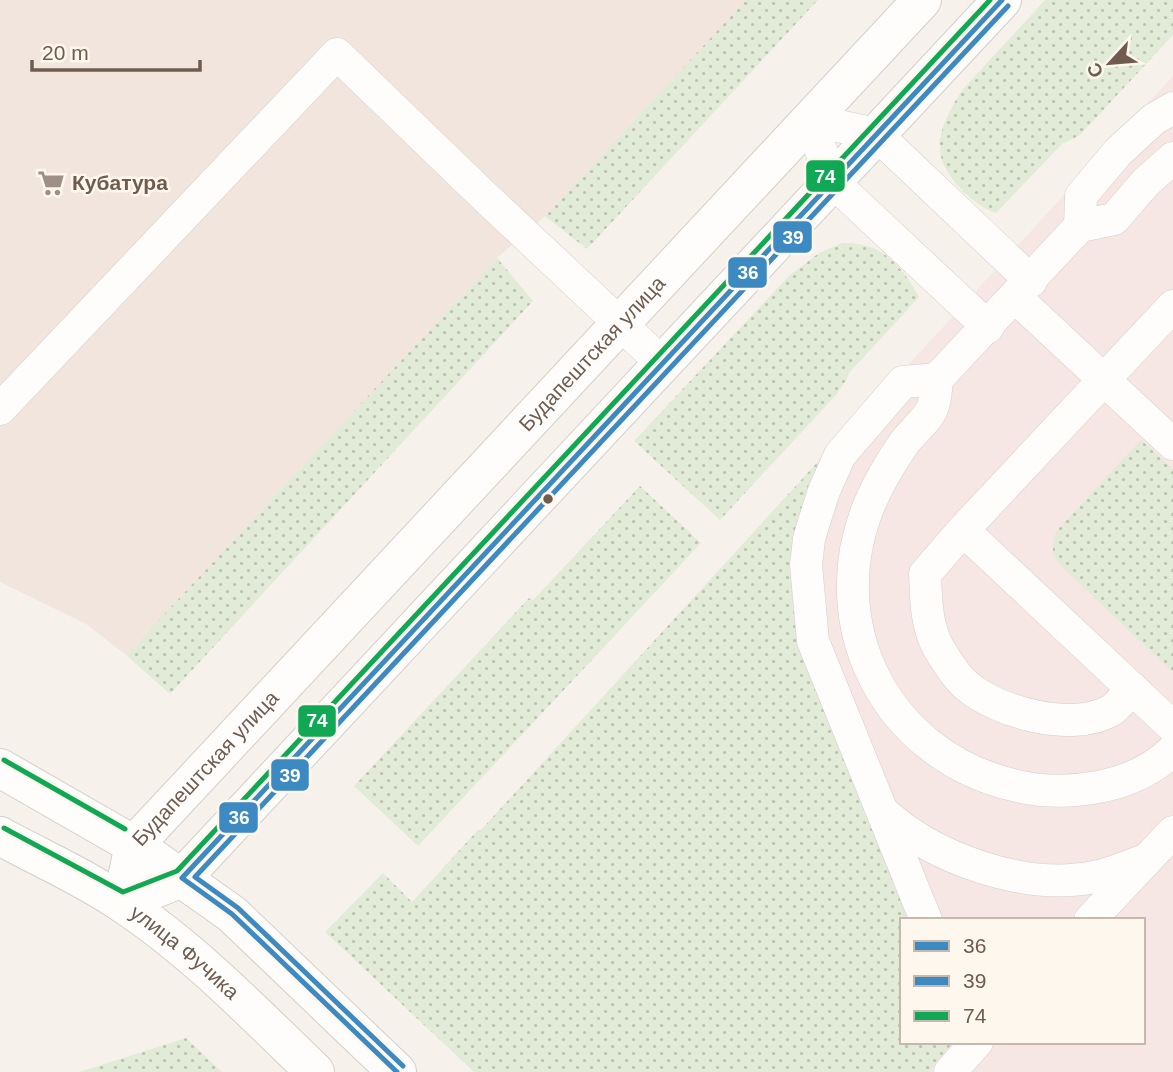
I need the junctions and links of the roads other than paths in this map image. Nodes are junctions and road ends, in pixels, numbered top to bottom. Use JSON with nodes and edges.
{"nodes":[{"id":1,"x":922,"y":0,"type":"edge"},
{"id":2,"x":1002,"y":0,"type":"edge"},
{"id":3,"x":1173,"y":108,"type":"edge"},
{"id":4,"x":810,"y":120,"type":"junction"},
{"id":5,"x":876,"y":134,"type":"junction"},
{"id":6,"x":1173,"y":158,"type":"edge"},
{"id":7,"x":832,"y":181,"type":"junction"},
{"id":8,"x":1080,"y":226,"type":"junction"},
{"id":9,"x":1023,"y":289,"type":"junction"},
{"id":10,"x":1173,"y":306,"type":"edge"},
{"id":11,"x":620,"y":324,"type":"junction"},
{"id":12,"x":988,"y":327,"type":"junction"},
{"id":13,"x":662,"y":363,"type":"junction"},
{"id":14,"x":937,"y":379,"type":"junction"},
{"id":15,"x":1104,"y":380,"type":"junction"},
{"id":16,"x":0,"y":409,"type":"edge"},
{"id":17,"x":1173,"y":444,"type":"edge"},
{"id":18,"x":963,"y":530,"type":"junction"},
{"id":19,"x":1132,"y":688,"type":"junction"},
{"id":20,"x":1173,"y":727,"type":"edge"},
{"id":21,"x":1173,"y":750,"type":"edge"},
{"id":22,"x":0,"y":768,"type":"edge"},
{"id":23,"x":880,"y":809,"type":"junction"},
{"id":24,"x":1173,"y":832,"type":"edge"},
{"id":25,"x":0,"y":836,"type":"edge"},
{"id":26,"x":134,"y":845,"type":"junction"},
{"id":27,"x":1145,"y":860,"type":"junction"},
{"id":28,"x":181,"y":878,"type":"junction"},
{"id":29,"x":122,"y":902,"type":"junction"},
{"id":30,"x":925,"y":918,"type":"edge"},
{"id":31,"x":1092,"y":918,"type":"edge"},
{"id":32,"x":975,"y":1044,"type":"edge"},
{"id":33,"x":315,"y":1072,"type":"edge"},
{"id":34,"x":397,"y":1072,"type":"edge"},
{"id":35,"x":950,"y":1072,"type":"edge"}],
"edges":[{"from":1,"to":4,"type":"street","name":"Будапештская улица"},
{"from":2,"to":5,"type":"street"},
{"from":3,"to":8,"type":"lane"},
{"from":4,"to":5,"type":"lane"},
{"from":4,"to":7,"type":"lane"},
{"from":4,"to":11,"type":"street","name":"Будапештская улица"},
{"from":5,"to":7,"type":"street"},
{"from":5,"to":9,"type":"lane"},
{"from":6,"to":8,"type":"lane"},
{"from":7,"to":12,"type":"lane"},
{"from":7,"to":13,"type":"street"},
{"from":8,"to":9,"type":"lane"},
{"from":9,"to":12,"type":"lane"},
{"from":9,"to":15,"type":"lane"},
{"from":10,"to":15,"type":"lane"},
{"from":11,"to":13,"type":"lane"},
{"from":11,"to":16,"type":"lane"},
{"from":11,"to":26,"type":"street","name":"Будапештская улица"},
{"from":12,"to":14,"type":"lane"},
{"from":13,"to":28,"type":"street"},
{"from":14,"to":21,"type":"lane"},
{"from":14,"to":23,"type":"lane"},
{"from":15,"to":17,"type":"lane"},
{"from":15,"to":18,"type":"lane"},
{"from":18,"to":19,"type":"lane"},
{"from":18,"to":19,"type":"lane"},
{"from":19,"to":20,"type":"lane"},
{"from":22,"to":26,"type":"street"},
{"from":23,"to":27,"type":"lane"},
{"from":23,"to":30,"type":"lane"},
{"from":24,"to":27,"type":"lane"},
{"from":25,"to":29,"type":"street","name":"улица Фучика"},
{"from":26,"to":28,"type":"street"},
{"from":26,"to":29,"type":"street","name":"Будапештская улица"},
{"from":27,"to":31,"type":"lane"},
{"from":28,"to":29,"type":"street"},
{"from":28,"to":34,"type":"street"},
{"from":29,"to":33,"type":"street","name":"улица Фучика"},
{"from":32,"to":35,"type":"lane"}]}
